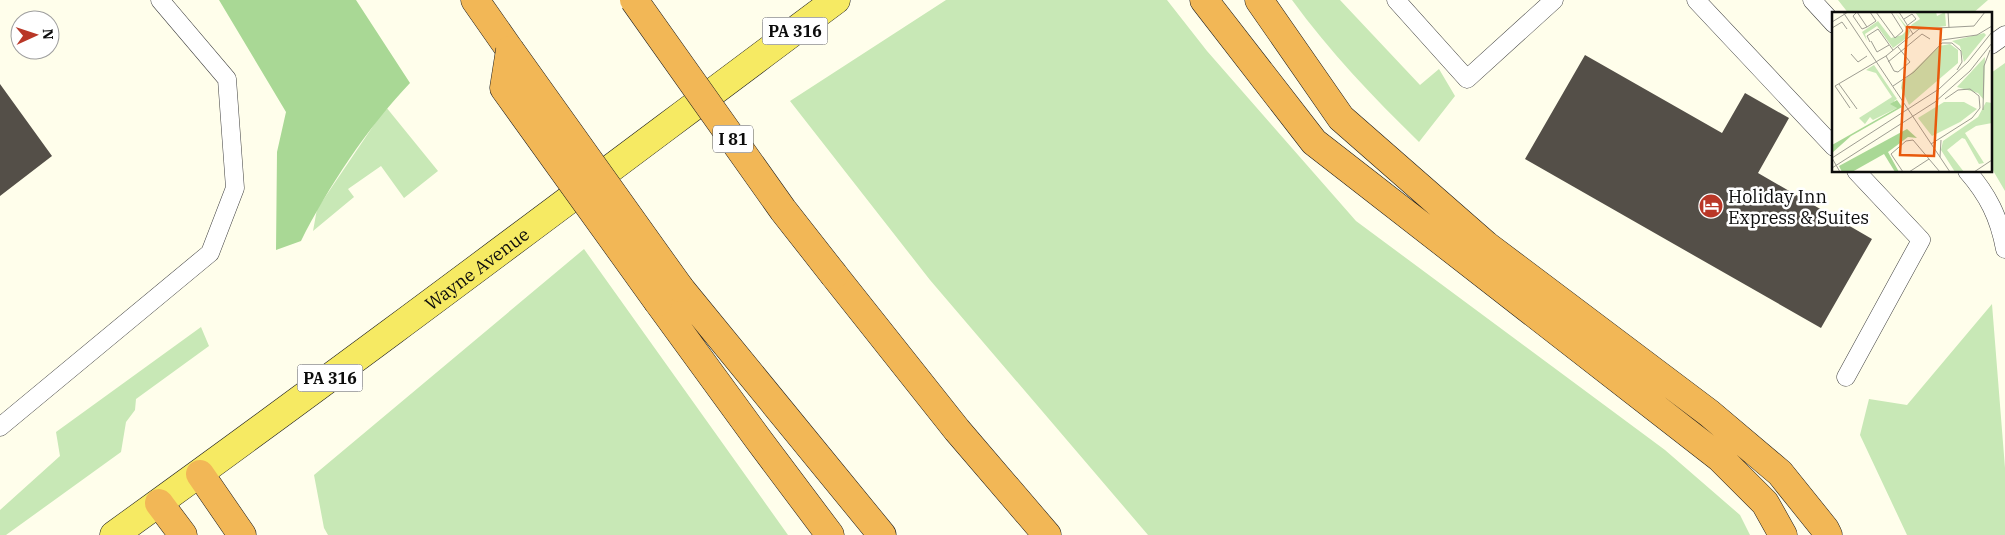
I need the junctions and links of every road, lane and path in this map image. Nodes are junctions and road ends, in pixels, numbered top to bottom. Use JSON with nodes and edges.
{"nodes":[{"id":1,"x":160,"y":0,"type":"edge"},
{"id":2,"x":475,"y":0,"type":"edge"},
{"id":3,"x":634,"y":0,"type":"edge"},
{"id":4,"x":836,"y":0,"type":"edge"},
{"id":5,"x":1204,"y":0,"type":"edge"},
{"id":6,"x":1259,"y":0,"type":"edge"},
{"id":7,"x":1396,"y":0,"type":"edge"},
{"id":8,"x":1554,"y":0,"type":"edge"},
{"id":9,"x":1696,"y":0,"type":"edge"},
{"id":10,"x":1812,"y":0,"type":"edge"},
{"id":11,"x":1832,"y":22,"type":"edge"},
{"id":12,"x":2005,"y":35,"type":"edge"},
{"id":13,"x":1992,"y":44,"type":"edge"},
{"id":14,"x":1832,"y":145,"type":"edge"},
{"id":15,"x":1857,"y":172,"type":"edge"},
{"id":16,"x":1968,"y":172,"type":"edge"},
{"id":17,"x":2005,"y":249,"type":"edge"},
{"id":18,"x":669,"y":295,"type":"junction"},
{"id":19,"x":1846,"y":377,"type":"dead end"},
{"id":20,"x":0,"y":427,"type":"edge"},
{"id":21,"x":200,"y":474,"type":"junction"},
{"id":22,"x":159,"y":503,"type":"junction"},
{"id":23,"x":114,"y":535,"type":"edge"},
{"id":24,"x":183,"y":535,"type":"edge"},
{"id":25,"x":242,"y":535,"type":"edge"},
{"id":26,"x":830,"y":535,"type":"edge"},
{"id":27,"x":882,"y":535,"type":"edge"},
{"id":28,"x":1047,"y":535,"type":"edge"},
{"id":29,"x":1783,"y":535,"type":"edge"},
{"id":30,"x":1828,"y":535,"type":"edge"}],
"edges":[{"from":1,"to":20,"type":"lane"},
{"from":2,"to":18,"type":"highway","bridge":true},
{"from":3,"to":28,"type":"highway","number":"I 81","bridge":true},
{"from":4,"to":21,"type":"main road","name":"Wayne Avenue","number":"PA 316"},
{"from":5,"to":29,"type":"highway"},
{"from":6,"to":30,"type":"highway"},
{"from":7,"to":8,"type":"lane"},
{"from":9,"to":14,"type":"lane"},
{"from":10,"to":11,"type":"lane"},
{"from":12,"to":13,"type":"lane"},
{"from":15,"to":19,"type":"lane"},
{"from":16,"to":17,"type":"lane"},
{"from":18,"to":26,"type":"highway"},
{"from":18,"to":27,"type":"highway"},
{"from":21,"to":22,"type":"main road","name":"Wayne Avenue","number":"PA 316"},
{"from":21,"to":25,"type":"highway"},
{"from":22,"to":23,"type":"main road","name":"Wayne Avenue","number":"PA 316"},
{"from":22,"to":24,"type":"highway"}]}
